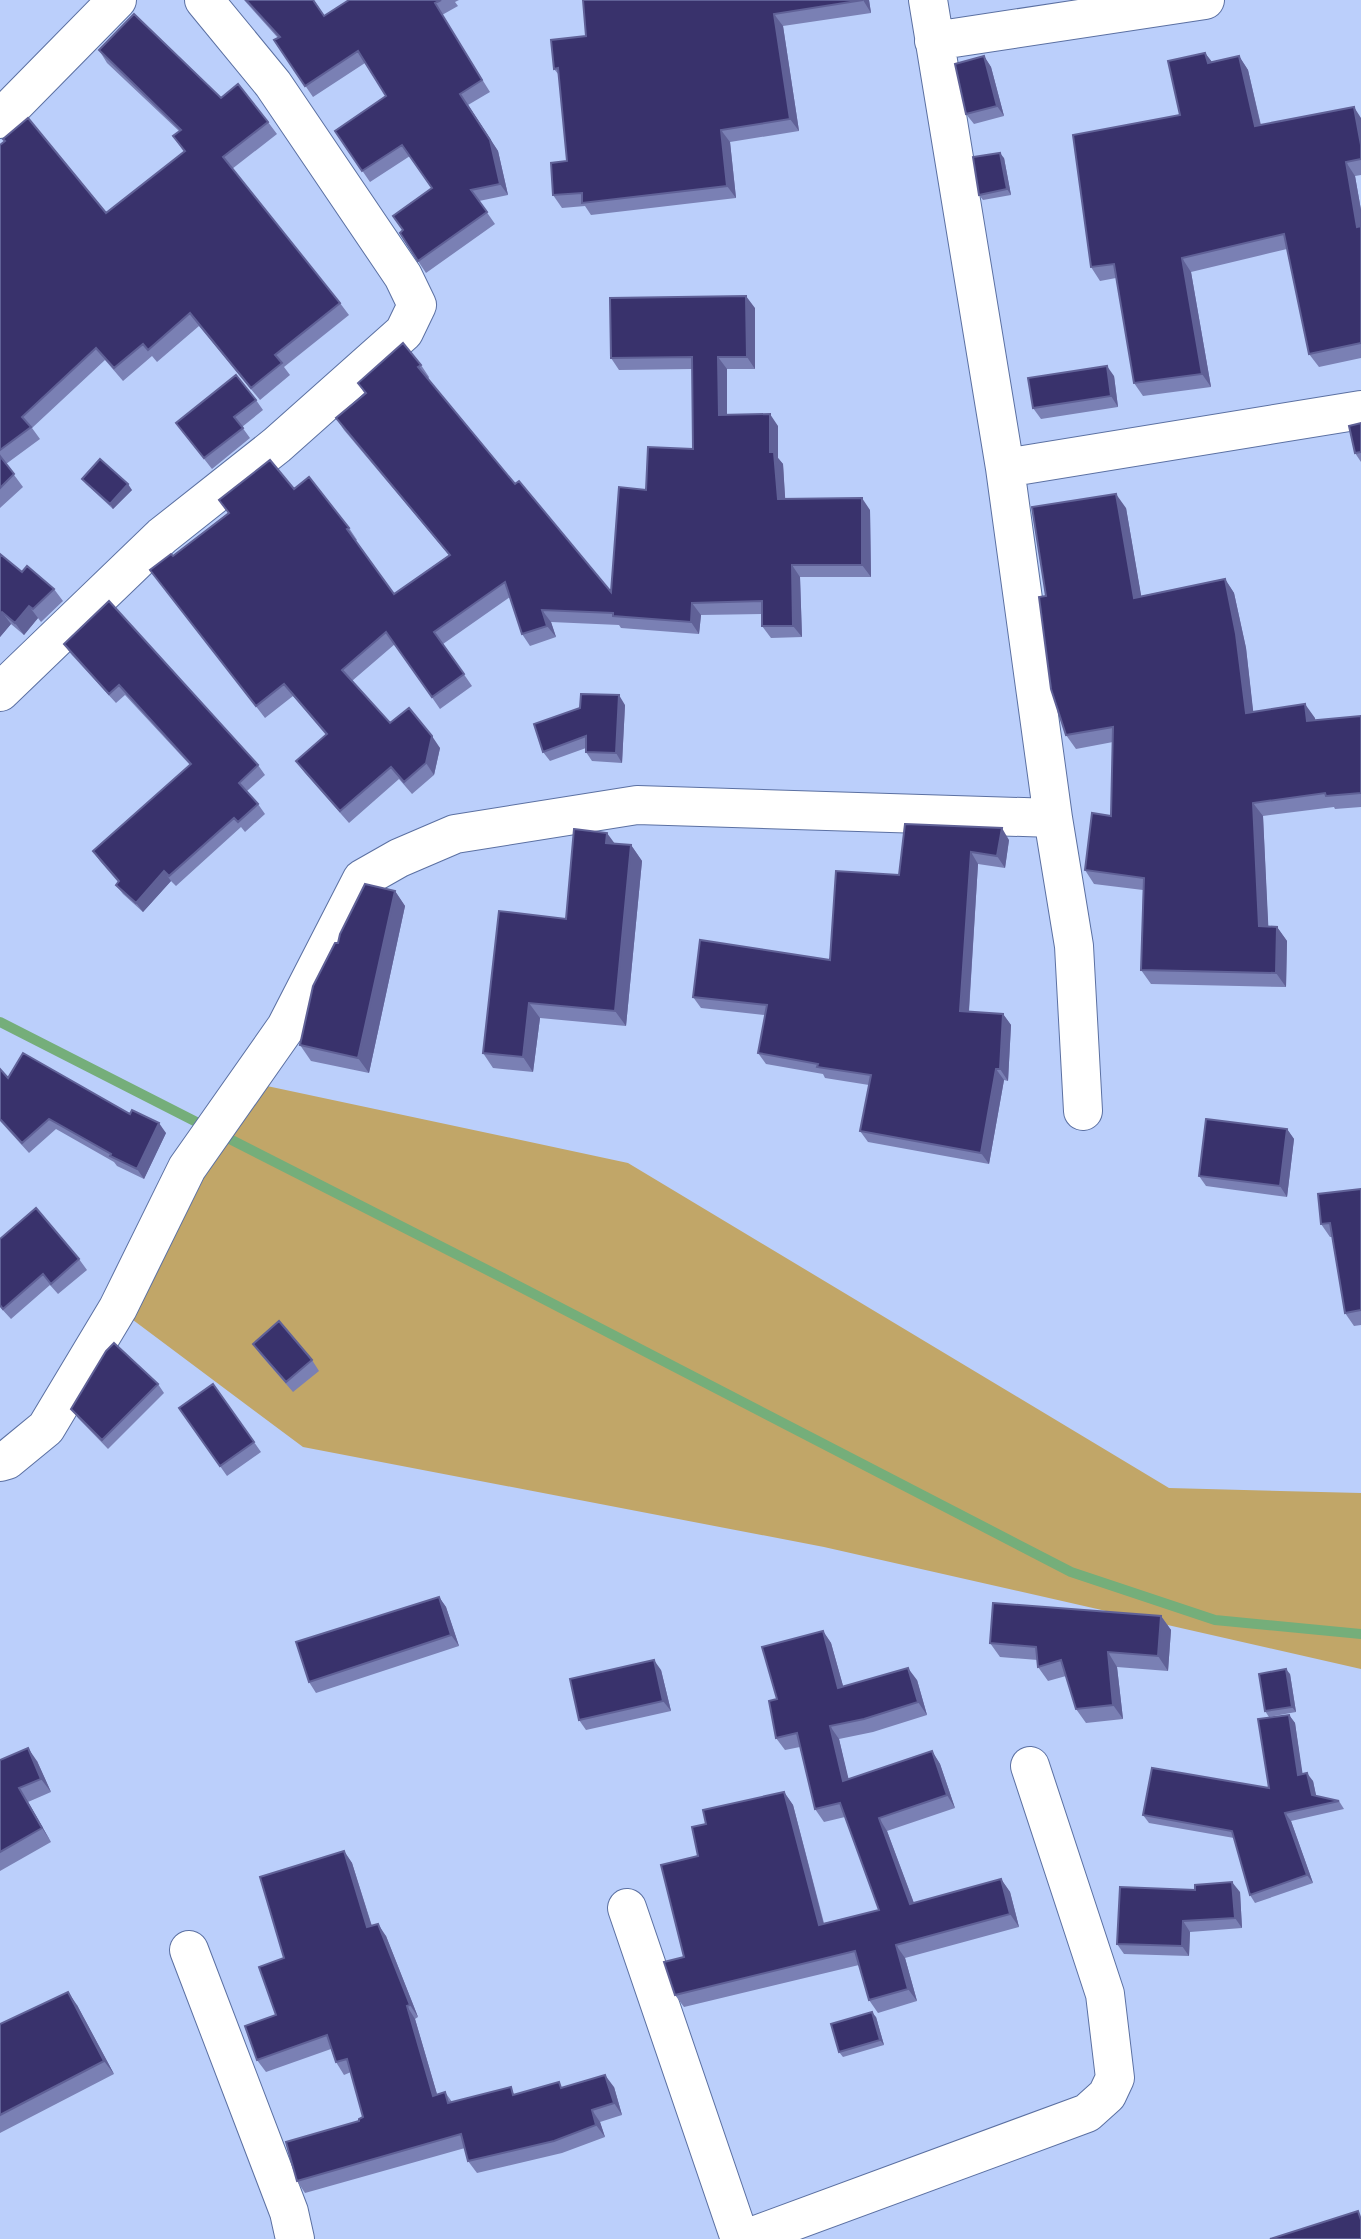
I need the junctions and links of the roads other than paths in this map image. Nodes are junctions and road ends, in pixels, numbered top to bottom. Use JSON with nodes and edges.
{"nodes":[{"id":1,"x":117,"y":0,"type":"edge"},
{"id":2,"x":204,"y":0,"type":"edge"},
{"id":3,"x":928,"y":0,"type":"edge"},
{"id":4,"x":1205,"y":0,"type":"edge"},
{"id":5,"x":934,"y":41,"type":"junction"},
{"id":6,"x":0,"y":119,"type":"edge"},
{"id":7,"x":1361,"y":410,"type":"edge"},
{"id":8,"x":1005,"y":468,"type":"junction"},
{"id":9,"x":0,"y":692,"type":"edge"},
{"id":10,"x":1053,"y":818,"type":"junction"},
{"id":11,"x":1083,"y":1111,"type":"dead end"},
{"id":12,"x":0,"y":1462,"type":"edge"},
{"id":13,"x":1030,"y":1766,"type":"dead end"},
{"id":14,"x":627,"y":1908,"type":"dead end"},
{"id":15,"x":190,"y":1950,"type":"dead end"},
{"id":16,"x":295,"y":2239,"type":"edge"},
{"id":17,"x":742,"y":2239,"type":"edge"}],
"edges":[{"from":1,"to":6,"type":"street"},
{"from":2,"to":9,"type":"street"},
{"from":3,"to":5,"type":"street"},
{"from":4,"to":5,"type":"street"},
{"from":5,"to":8,"type":"street"},
{"from":7,"to":8,"type":"street"},
{"from":8,"to":10,"type":"street"},
{"from":10,"to":11,"type":"street"},
{"from":10,"to":12,"type":"street"},
{"from":13,"to":17,"type":"street"},
{"from":14,"to":17,"type":"street"},
{"from":15,"to":16,"type":"street"}]}
